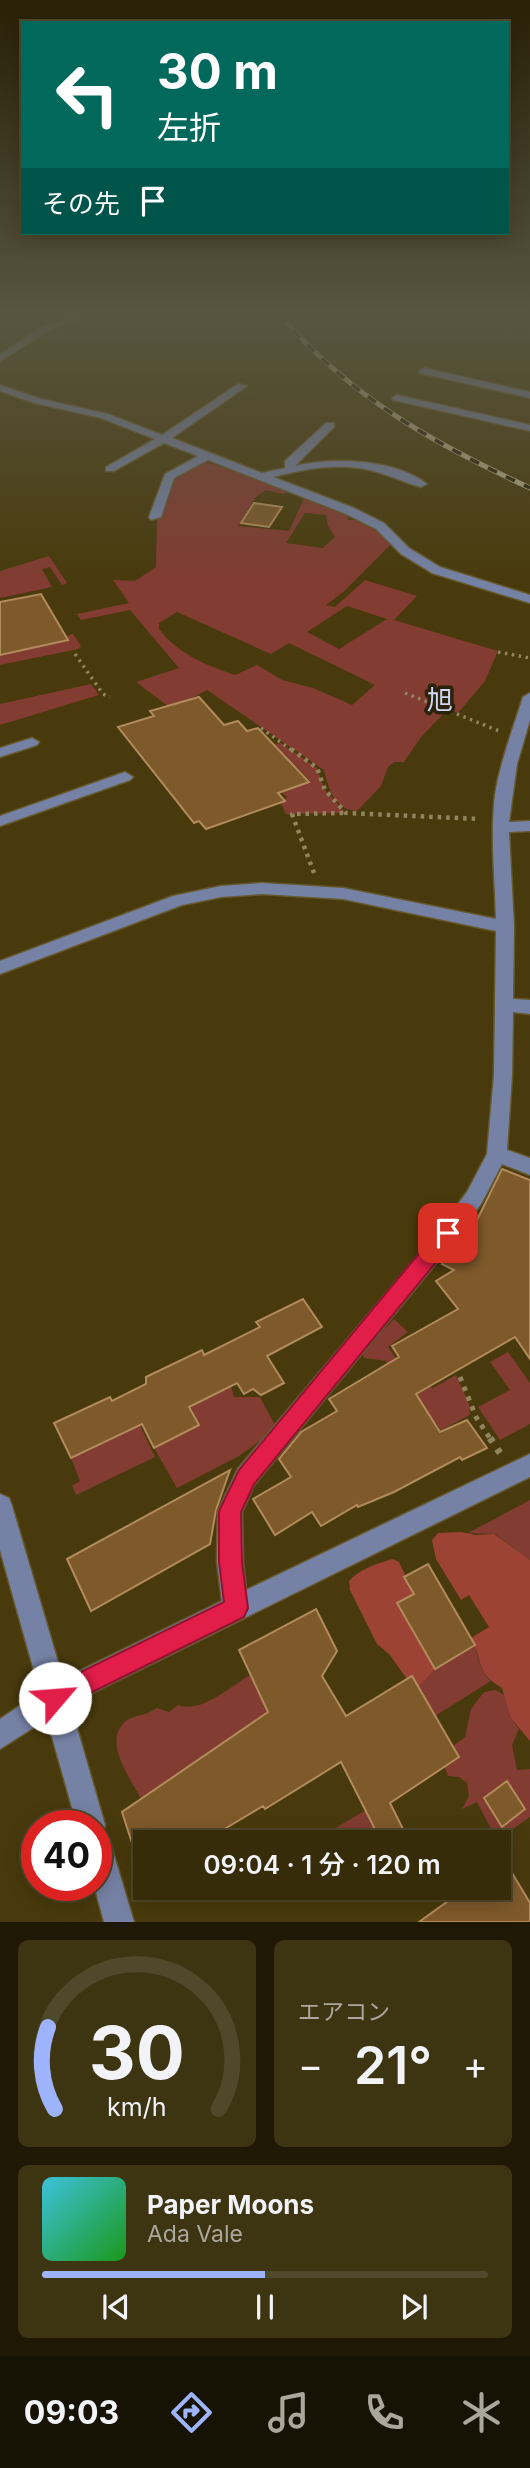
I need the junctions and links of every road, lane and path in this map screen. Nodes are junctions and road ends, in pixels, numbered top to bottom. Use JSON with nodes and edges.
{"nodes":[{"id":1,"x":55,"y":405,"type":"edge"},
{"id":2,"x":214,"y":405,"type":"edge"},
{"id":3,"x":427,"y":405,"type":"edge"},
{"id":4,"x":330,"y":425,"type":"dead end"},
{"id":5,"x":530,"y":428,"type":"edge"},
{"id":6,"x":162,"y":440,"type":"junction"},
{"id":7,"x":205,"y":457,"type":"junction"},
{"id":8,"x":110,"y":469,"type":"dead end"},
{"id":9,"x":291,"y":470,"type":"junction"},
{"id":10,"x":261,"y":477,"type":"junction"},
{"id":11,"x":421,"y":484,"type":"dead end"},
{"id":12,"x":155,"y":517,"type":"dead end"},
{"id":13,"x":530,"y":599,"type":"edge"},
{"id":14,"x":498,"y":652,"type":"dead end"},
{"id":15,"x":75,"y":654,"type":"dead end"},
{"id":16,"x":530,"y":658,"type":"edge"},
{"id":17,"x":405,"y":693,"type":"dead end"},
{"id":18,"x":110,"y":697,"type":"dead end"},
{"id":19,"x":530,"y":697,"type":"edge"},
{"id":20,"x":261,"y":728,"type":"dead end"},
{"id":21,"x":516,"y":738,"type":"junction"},
{"id":22,"x":33,"y":742,"type":"dead end"},
{"id":23,"x":0,"y":753,"type":"edge"},
{"id":24,"x":125,"y":777,"type":"dead end"},
{"id":25,"x":346,"y":813,"type":"junction"},
{"id":26,"x":0,"y":821,"type":"edge"},
{"id":27,"x":501,"y":824,"type":"junction"},
{"id":28,"x":530,"y":826,"type":"edge"},
{"id":29,"x":321,"y":890,"type":"junction"},
{"id":30,"x":505,"y":928,"type":"junction"},
{"id":31,"x":0,"y":968,"type":"edge"},
{"id":32,"x":503,"y":1004,"type":"junction"},
{"id":33,"x":530,"y":1007,"type":"edge"},
{"id":34,"x":497,"y":1154,"type":"junction"},
{"id":35,"x":530,"y":1167,"type":"edge"},
{"id":36,"x":460,"y":1377,"type":"dead end"},
{"id":37,"x":500,"y":1453,"type":"dead end"},
{"id":38,"x":530,"y":1465,"type":"edge"},
{"id":39,"x":0,"y":1506,"type":"edge"},
{"id":40,"x":236,"y":1608,"type":"junction"},
{"id":41,"x":55,"y":1698,"type":"junction"},
{"id":42,"x":0,"y":1735,"type":"edge"},
{"id":43,"x":87,"y":1810,"type":"edge"},
{"id":44,"x":112,"y":1898,"type":"edge"},
{"id":45,"x":119,"y":1922,"type":"edge"}],
"edges":[{"from":1,"to":6,"type":"street"},
{"from":2,"to":6,"type":"street"},
{"from":3,"to":5,"type":"street"},
{"from":4,"to":9,"type":"street"},
{"from":6,"to":7,"type":"street"},
{"from":6,"to":8,"type":"street"},
{"from":7,"to":10,"type":"street"},
{"from":7,"to":12,"type":"street"},
{"from":9,"to":10,"type":"street"},
{"from":9,"to":11,"type":"street"},
{"from":10,"to":13,"type":"street"},
{"from":14,"to":16,"type":"path"},
{"from":15,"to":18,"type":"path"},
{"from":17,"to":21,"type":"path"},
{"from":19,"to":21,"type":"street"},
{"from":20,"to":25,"type":"path"},
{"from":21,"to":27,"type":"street"},
{"from":22,"to":23,"type":"street"},
{"from":24,"to":26,"type":"street"},
{"from":25,"to":27,"type":"path"},
{"from":25,"to":29,"type":"path"},
{"from":27,"to":28,"type":"street"},
{"from":27,"to":30,"type":"street"},
{"from":29,"to":30,"type":"street"},
{"from":29,"to":31,"type":"street"},
{"from":30,"to":32,"type":"street"},
{"from":32,"to":33,"type":"street"},
{"from":32,"to":34,"type":"street"},
{"from":34,"to":35,"type":"street"},
{"from":34,"to":40,"type":"street"},
{"from":36,"to":37,"type":"path"},
{"from":38,"to":40,"type":"street"},
{"from":39,"to":41,"type":"street"},
{"from":40,"to":41,"type":"street"},
{"from":41,"to":42,"type":"street"},
{"from":41,"to":43,"type":"street"},
{"from":44,"to":45,"type":"street"}]}
